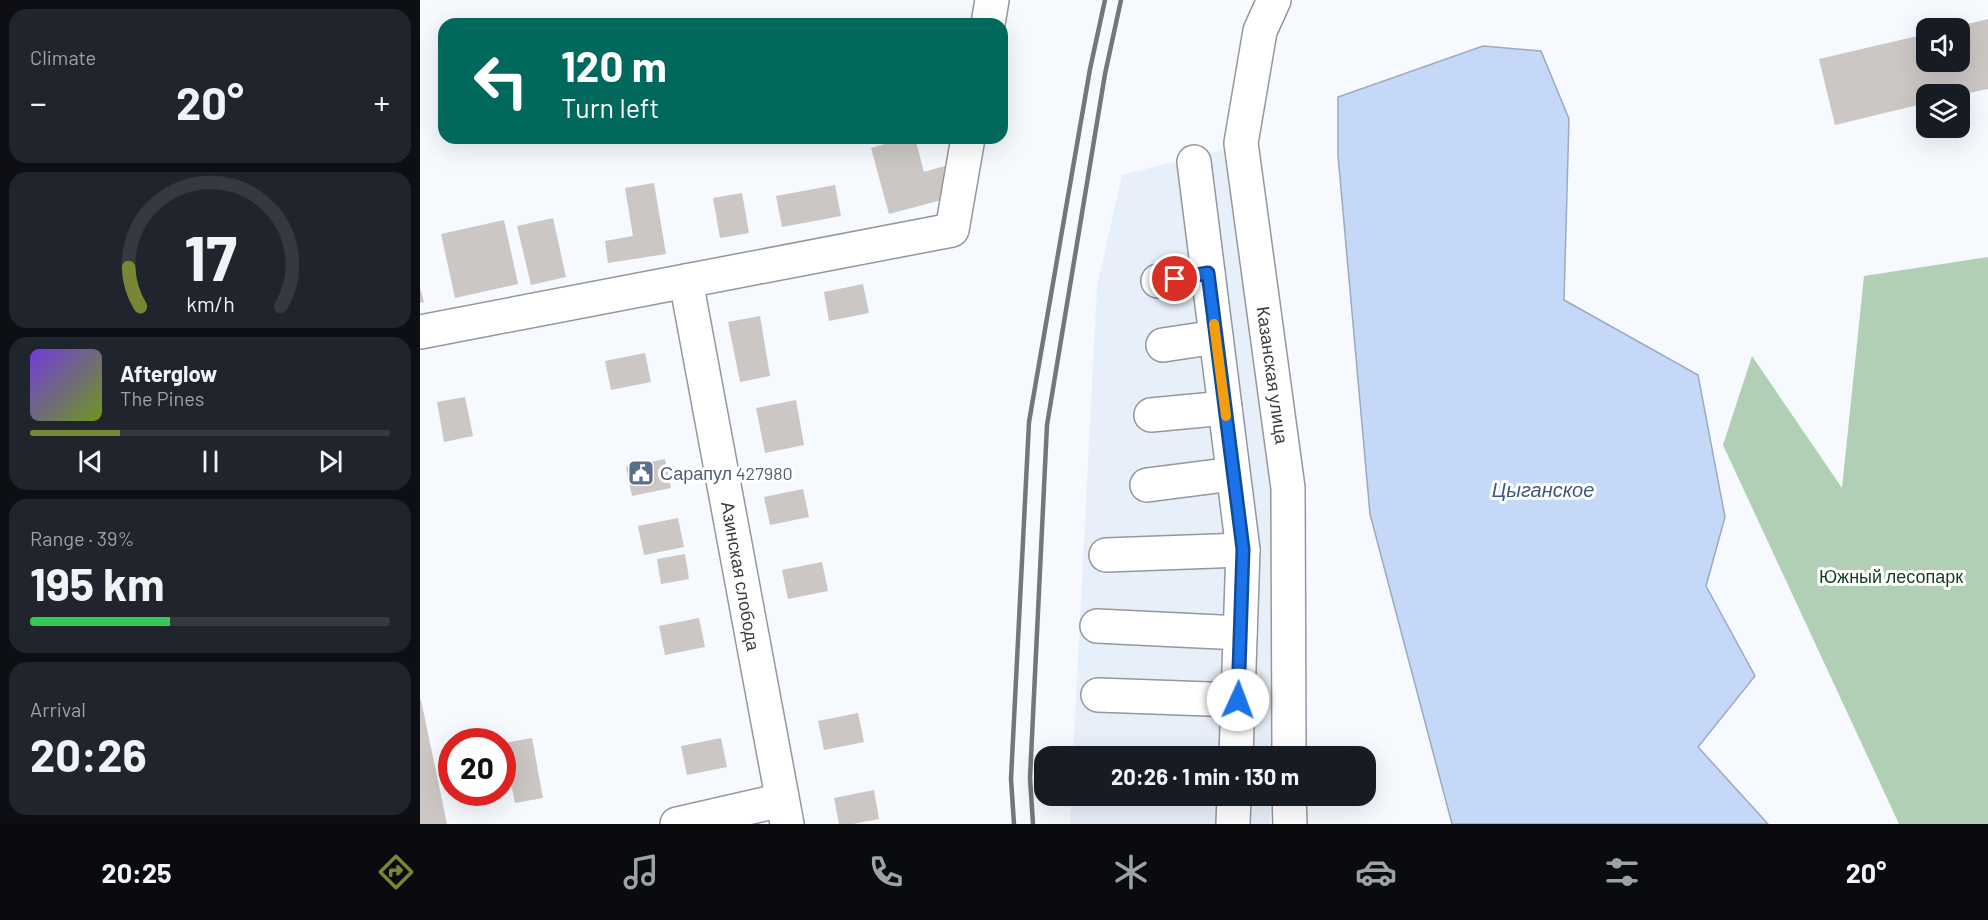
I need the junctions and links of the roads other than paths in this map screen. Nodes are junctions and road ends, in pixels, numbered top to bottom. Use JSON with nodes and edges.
{"nodes":[{"id":1,"x":992,"y":0,"type":"edge"},
{"id":2,"x":1274,"y":0,"type":"edge"},
{"id":3,"x":989,"y":18,"type":"edge"},
{"id":4,"x":967,"y":144,"type":"edge"},
{"id":5,"x":1194,"y":162,"type":"dead end"},
{"id":6,"x":1208,"y":273,"type":"junction"},
{"id":7,"x":686,"y":281,"type":"junction"},
{"id":8,"x":1158,"y":281,"type":"dead end"},
{"id":9,"x":420,"y":332,"type":"edge"},
{"id":10,"x":1216,"y":338,"type":"junction"},
{"id":11,"x":1163,"y":345,"type":"dead end"},
{"id":12,"x":1225,"y":408,"type":"junction"},
{"id":13,"x":1151,"y":415,"type":"dead end"},
{"id":14,"x":1233,"y":474,"type":"junction"},
{"id":15,"x":1147,"y":485,"type":"dead end"},
{"id":16,"x":1243,"y":549,"type":"junction"},
{"id":17,"x":1106,"y":555,"type":"dead end"},
{"id":18,"x":1097,"y":626,"type":"dead end"},
{"id":19,"x":1240,"y":633,"type":"junction"},
{"id":20,"x":1098,"y":695,"type":"dead end"},
{"id":21,"x":1238,"y":700,"type":"junction"},
{"id":22,"x":1236,"y":746,"type":"edge"},
{"id":23,"x":1289,"y":746,"type":"edge"},
{"id":24,"x":1234,"y":806,"type":"edge"},
{"id":25,"x":1289,"y":806,"type":"edge"},
{"id":26,"x":784,"y":812,"type":"edge"},
{"id":27,"x":677,"y":824,"type":"edge"},
{"id":28,"x":1233,"y":824,"type":"edge"},
{"id":29,"x":1290,"y":824,"type":"edge"}],
"edges":[{"from":1,"to":3,"type":"street"},
{"from":2,"to":23,"type":"street","name":"Казанская улица"},
{"from":4,"to":7,"type":"street"},
{"from":5,"to":6,"type":"street"},
{"from":6,"to":8,"type":"street"},
{"from":6,"to":10,"type":"street"},
{"from":7,"to":9,"type":"street"},
{"from":7,"to":26,"type":"street","name":"Азинская слобода"},
{"from":10,"to":11,"type":"street"},
{"from":10,"to":12,"type":"street"},
{"from":12,"to":13,"type":"street"},
{"from":12,"to":14,"type":"street"},
{"from":14,"to":15,"type":"street"},
{"from":14,"to":16,"type":"street"},
{"from":16,"to":17,"type":"street"},
{"from":16,"to":19,"type":"street"},
{"from":18,"to":19,"type":"street"},
{"from":19,"to":21,"type":"street"},
{"from":20,"to":21,"type":"street"},
{"from":21,"to":22,"type":"street"},
{"from":24,"to":28,"type":"street"},
{"from":25,"to":29,"type":"street"},
{"from":26,"to":27,"type":"street","name":"Азинская слобода"}]}
